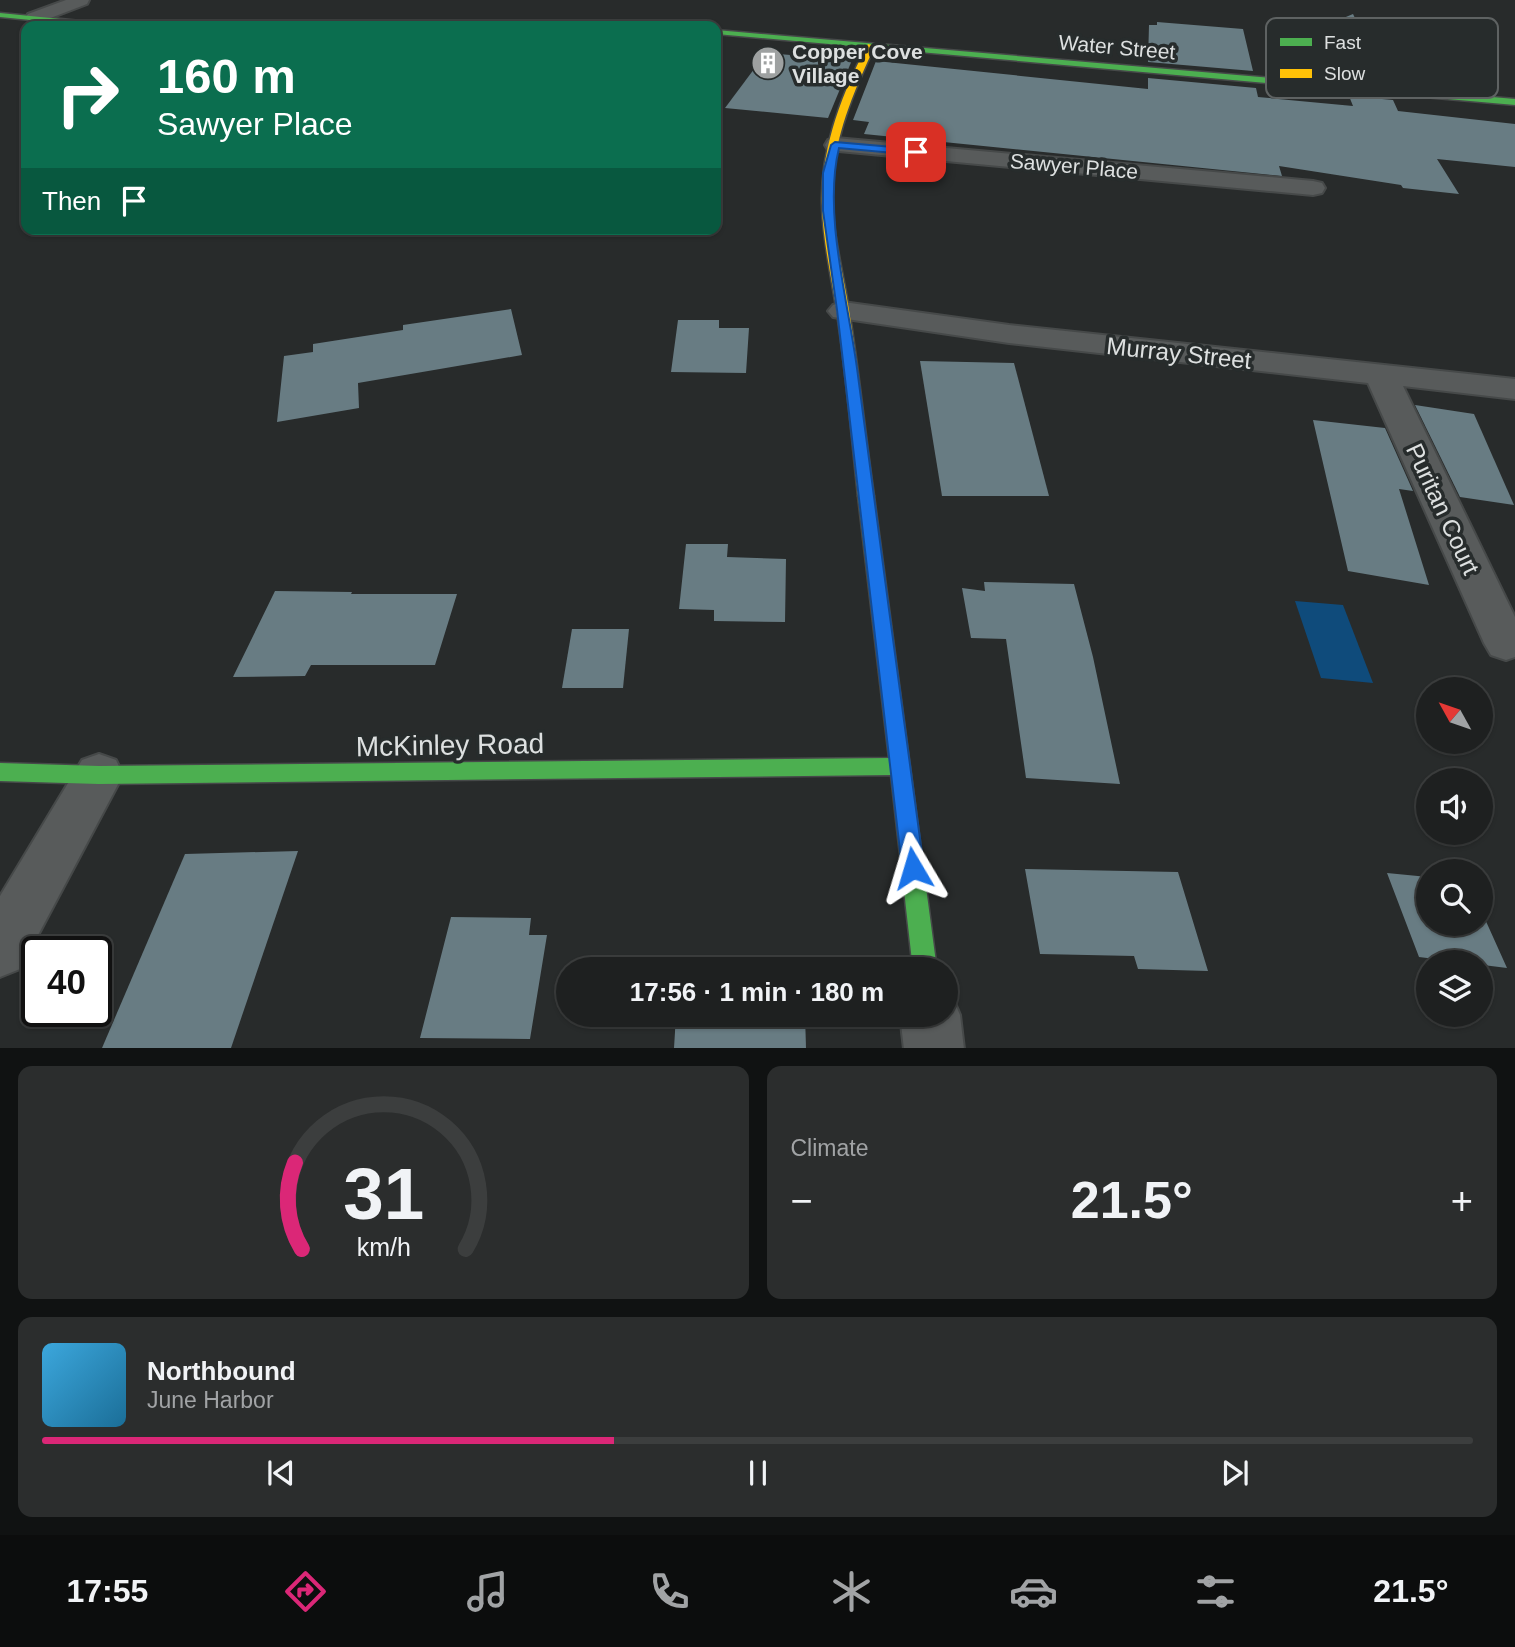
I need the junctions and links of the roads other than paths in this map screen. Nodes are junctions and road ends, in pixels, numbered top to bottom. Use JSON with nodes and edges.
{"nodes":[{"id":1,"x":82,"y":0,"type":"edge"},
{"id":2,"x":0,"y":15,"type":"edge"},
{"id":3,"x":34,"y":18,"type":"junction"},
{"id":4,"x":63,"y":21,"type":"edge"},
{"id":5,"x":721,"y":32,"type":"edge"},
{"id":6,"x":872,"y":46,"type":"junction"},
{"id":7,"x":1266,"y":80,"type":"edge"},
{"id":8,"x":1469,"y":98,"type":"edge"},
{"id":9,"x":1515,"y":102,"type":"edge"},
{"id":10,"x":835,"y":145,"type":"junction"},
{"id":11,"x":1313,"y":188,"type":"dead end"},
{"id":12,"x":843,"y":310,"type":"junction"},
{"id":13,"x":1381,"y":375,"type":"junction"},
{"id":14,"x":1515,"y":389,"type":"edge"},
{"id":15,"x":1506,"y":643,"type":"dead end"},
{"id":16,"x":901,"y":766,"type":"junction"},
{"id":17,"x":0,"y":772,"type":"edge"},
{"id":18,"x":99,"y":775,"type":"junction"},
{"id":19,"x":0,"y":949,"type":"edge"},
{"id":20,"x":923,"y":957,"type":"edge"},
{"id":21,"x":931,"y":1027,"type":"edge"},
{"id":22,"x":934,"y":1048,"type":"edge"}],
"edges":[{"from":1,"to":3,"type":"street"},
{"from":2,"to":3,"type":"street"},
{"from":3,"to":4,"type":"street"},
{"from":5,"to":6,"type":"street","name":"Water Street"},
{"from":6,"to":7,"type":"street","name":"Water Street"},
{"from":6,"to":10,"type":"street"},
{"from":8,"to":9,"type":"street","name":"Water Street"},
{"from":10,"to":11,"type":"street","name":"Sawyer Place"},
{"from":10,"to":12,"type":"street"},
{"from":12,"to":13,"type":"street","name":"Murray Street"},
{"from":12,"to":16,"type":"street"},
{"from":13,"to":14,"type":"street","name":"Murray Street"},
{"from":13,"to":15,"type":"street","name":"Puritan Court"},
{"from":16,"to":18,"type":"street","name":"McKinley Road"},
{"from":16,"to":20,"type":"street"},
{"from":17,"to":18,"type":"street","name":"McKinley Road"},
{"from":18,"to":19,"type":"street"},
{"from":21,"to":22,"type":"street"}]}
